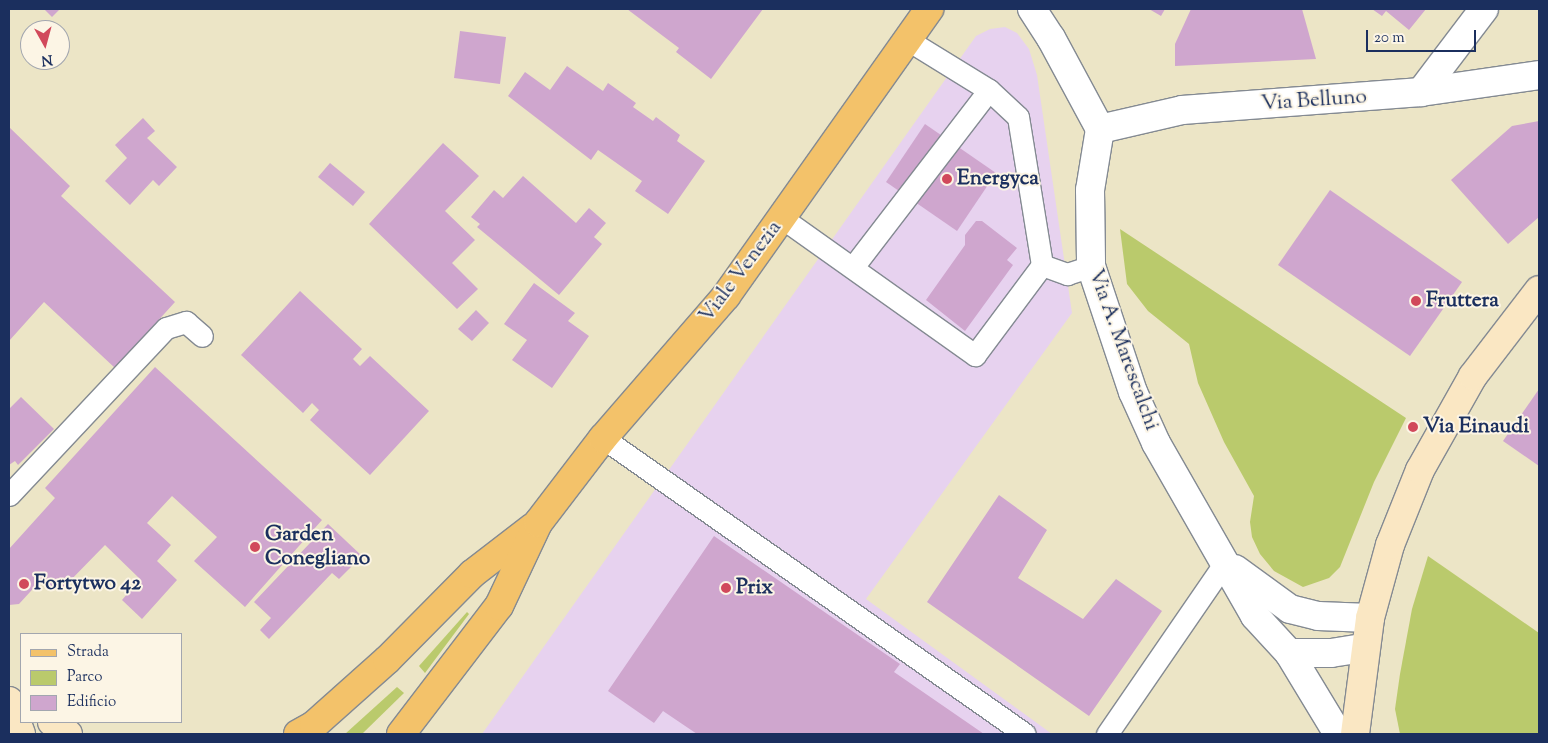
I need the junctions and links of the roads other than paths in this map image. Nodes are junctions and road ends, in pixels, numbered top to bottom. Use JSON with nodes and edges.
{"nodes":[{"id":1,"x":928,"y":9,"type":"edge"},
{"id":2,"x":1032,"y":9,"type":"edge"},
{"id":3,"x":1484,"y":9,"type":"edge"},
{"id":4,"x":906,"y":40,"type":"junction"},
{"id":5,"x":1536,"y":76,"type":"edge"},
{"id":6,"x":990,"y":90,"type":"junction"},
{"id":7,"x":1422,"y":92,"type":"junction"},
{"id":8,"x":1100,"y":130,"type":"junction"},
{"id":9,"x":782,"y":218,"type":"junction"},
{"id":10,"x":1042,"y":265,"type":"junction"},
{"id":11,"x":1092,"y":266,"type":"junction"},
{"id":12,"x":853,"y":267,"type":"junction"},
{"id":13,"x":1539,"y":290,"type":"edge"},
{"id":14,"x":202,"y":336,"type":"dead end"},
{"id":15,"x":603,"y":438,"type":"junction"},
{"id":16,"x":9,"y":495,"type":"edge"},
{"id":17,"x":538,"y":523,"type":"junction"},
{"id":18,"x":1225,"y":562,"type":"junction"},
{"id":19,"x":1370,"y":618,"type":"junction"},
{"id":20,"x":1364,"y":648,"type":"junction"},
{"id":21,"x":1289,"y":653,"type":"junction"},
{"id":22,"x":9,"y":684,"type":"edge"},
{"id":23,"x":20,"y":694,"type":"edge"},
{"id":24,"x":9,"y":701,"type":"edge"},
{"id":25,"x":53,"y":723,"type":"edge"},
{"id":26,"x":403,"y":733,"type":"edge"},
{"id":27,"x":21,"y":734,"type":"edge"},
{"id":28,"x":68,"y":734,"type":"edge"},
{"id":29,"x":298,"y":734,"type":"edge"},
{"id":30,"x":1025,"y":734,"type":"edge"},
{"id":31,"x":1107,"y":734,"type":"edge"},
{"id":32,"x":1338,"y":734,"type":"edge"},
{"id":33,"x":1355,"y":734,"type":"edge"}],
"edges":[{"from":1,"to":4,"type":"main road","name":"Viale Venezia"},
{"from":2,"to":8,"type":"street"},
{"from":3,"to":7,"type":"street"},
{"from":4,"to":6,"type":"lane"},
{"from":4,"to":9,"type":"main road","name":"Viale Venezia"},
{"from":5,"to":7,"type":"street","name":"Via Belluno"},
{"from":6,"to":10,"type":"lane"},
{"from":6,"to":12,"type":"lane"},
{"from":7,"to":8,"type":"street","name":"Via Belluno"},
{"from":8,"to":11,"type":"street","name":"Via A. Marescalchi"},
{"from":9,"to":12,"type":"lane"},
{"from":9,"to":15,"type":"main road","name":"Viale Venezia"},
{"from":10,"to":11,"type":"lane"},
{"from":10,"to":12,"type":"lane"},
{"from":11,"to":18,"type":"street","name":"Via A. Marescalchi"},
{"from":13,"to":19,"type":"street"},
{"from":14,"to":16,"type":"lane"},
{"from":15,"to":17,"type":"main road","name":"Viale Venezia"},
{"from":15,"to":30,"type":"lane"},
{"from":17,"to":26,"type":"main road"},
{"from":17,"to":29,"type":"main road"},
{"from":18,"to":19,"type":"street","name":"Via A. Marescalchi"},
{"from":18,"to":21,"type":"street"},
{"from":18,"to":31,"type":"lane"},
{"from":19,"to":20,"type":"street"},
{"from":20,"to":21,"type":"street"},
{"from":20,"to":33,"type":"street"},
{"from":21,"to":32,"type":"street"},
{"from":22,"to":23,"type":"street"},
{"from":24,"to":27,"type":"street"},
{"from":25,"to":28,"type":"street"}]}
